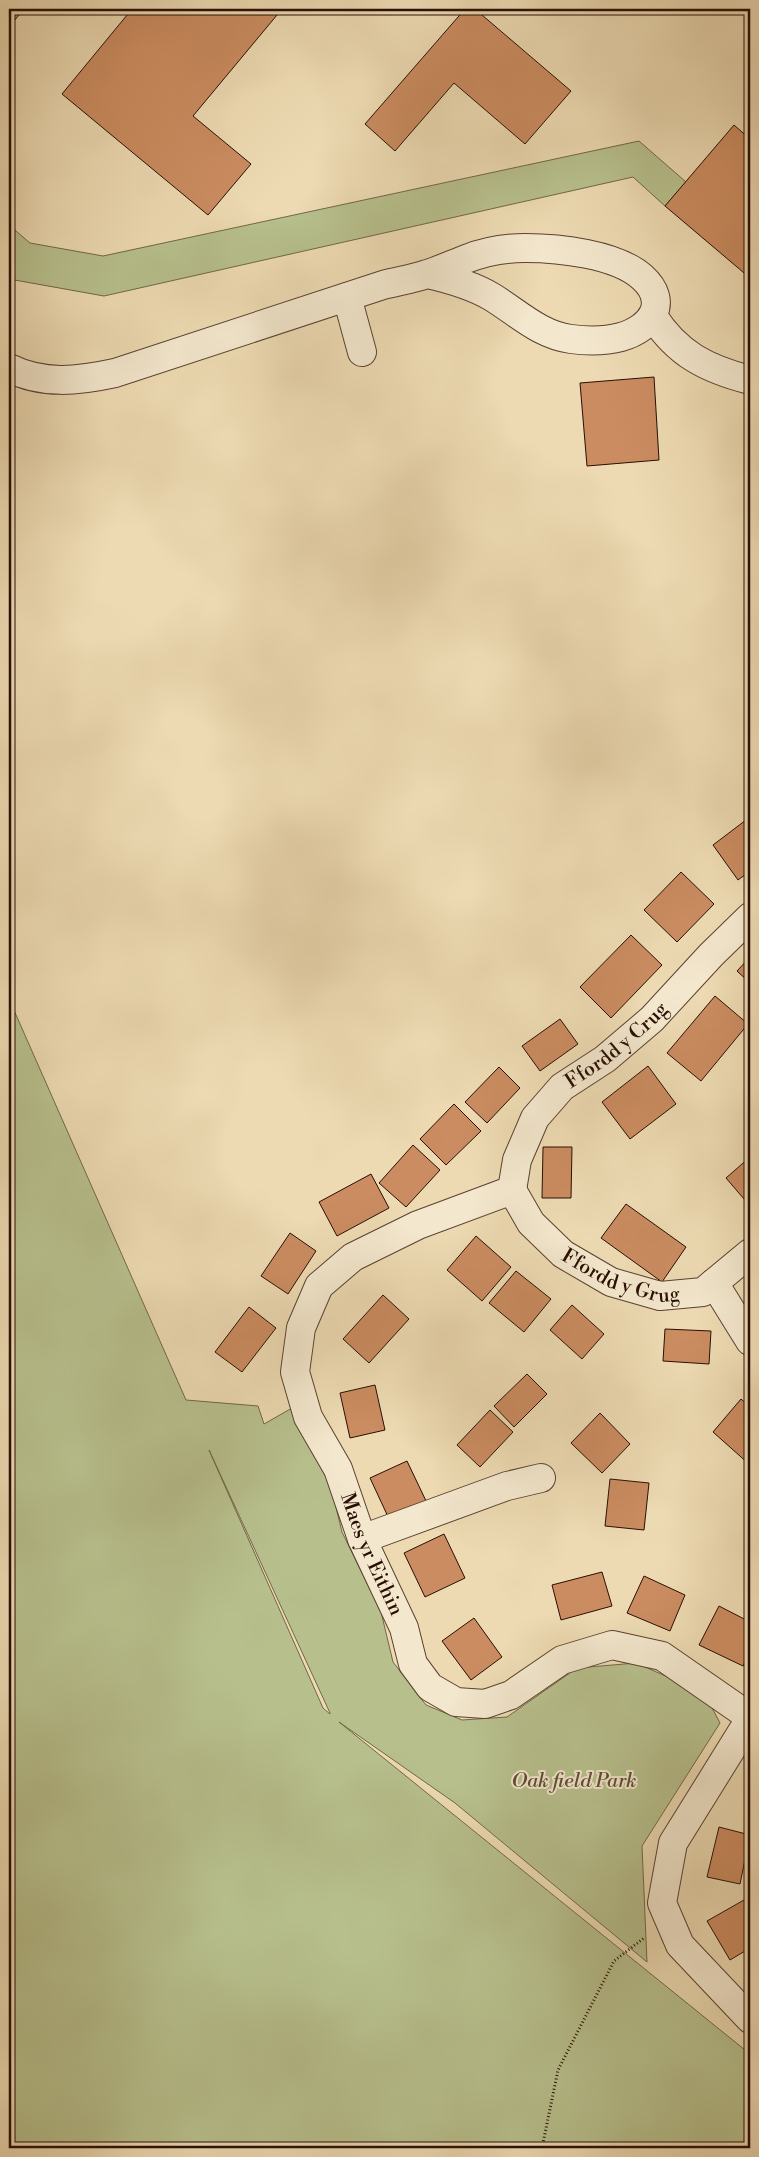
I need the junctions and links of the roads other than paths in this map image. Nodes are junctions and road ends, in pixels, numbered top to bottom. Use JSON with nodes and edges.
{"nodes":[{"id":1,"x":428,"y":274,"type":"junction"},
{"id":2,"x":346,"y":297,"type":"junction"},
{"id":3,"x":653,"y":316,"type":"junction"},
{"id":4,"x":362,"y":352,"type":"dead end"},
{"id":5,"x":9,"y":368,"type":"edge"},
{"id":6,"x":750,"y":380,"type":"edge"},
{"id":7,"x":750,"y":917,"type":"edge"},
{"id":8,"x":512,"y":1190,"type":"junction"},
{"id":9,"x":750,"y":1253,"type":"edge"},
{"id":10,"x":714,"y":1283,"type":"junction"},
{"id":11,"x":750,"y":1341,"type":"edge"},
{"id":12,"x":541,"y":1478,"type":"dead end"},
{"id":13,"x":362,"y":1539,"type":"junction"},
{"id":14,"x":750,"y":1718,"type":"edge"},
{"id":15,"x":750,"y":2019,"type":"edge"}],
"edges":[{"from":1,"to":2,"type":"street"},
{"from":1,"to":3,"type":"street"},
{"from":1,"to":3,"type":"street"},
{"from":2,"to":4,"type":"street"},
{"from":2,"to":5,"type":"street"},
{"from":3,"to":6,"type":"street"},
{"from":7,"to":8,"type":"street","name":"Ffordd y Crug"},
{"from":8,"to":10,"type":"street","name":"Ffordd y Grug"},
{"from":8,"to":13,"type":"street","name":"Maes yr Eithin"},
{"from":9,"to":10,"type":"street","name":"Ffordd y Grug"},
{"from":10,"to":11,"type":"street"},
{"from":12,"to":13,"type":"street"},
{"from":13,"to":14,"type":"street","name":"Maes yr Eithin"},
{"from":14,"to":15,"type":"street"}]}
